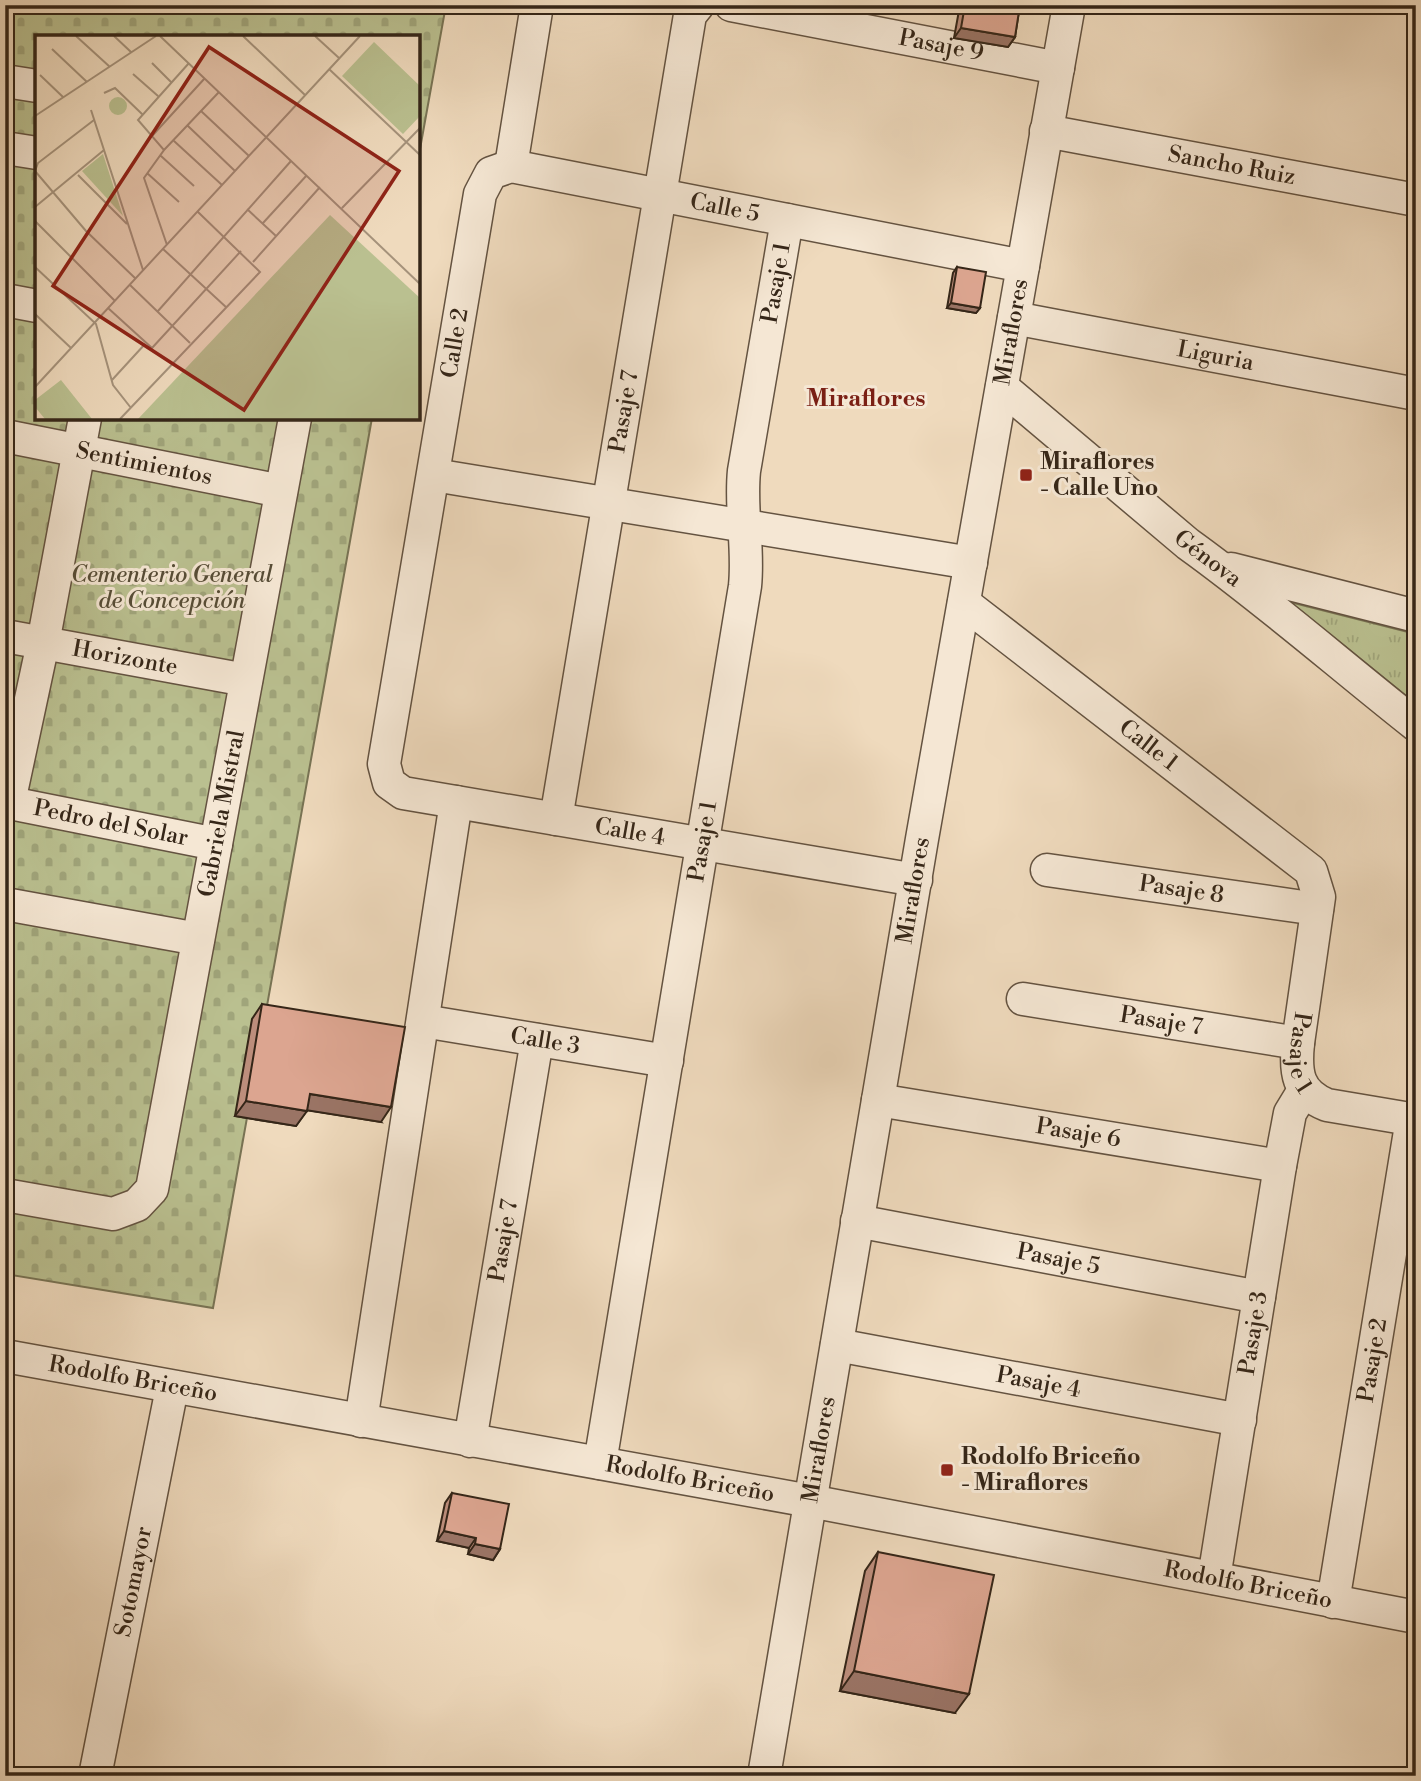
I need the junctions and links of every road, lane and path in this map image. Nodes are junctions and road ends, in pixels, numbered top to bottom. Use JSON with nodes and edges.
{"nodes":[{"id":1,"x":537,"y":5,"type":"edge"},
{"id":2,"x":698,"y":5,"type":"edge"},
{"id":3,"x":1069,"y":5,"type":"edge"},
{"id":4,"x":738,"y":6,"type":"edge"},
{"id":5,"x":1058,"y":68,"type":"junction"},
{"id":6,"x":5,"y":80,"type":"edge"},
{"id":7,"x":35,"y":86,"type":"edge"},
{"id":8,"x":1046,"y":131,"type":"junction"},
{"id":9,"x":5,"y":148,"type":"edge"},
{"id":10,"x":35,"y":153,"type":"edge"},
{"id":11,"x":511,"y":166,"type":"junction"},
{"id":12,"x":658,"y":194,"type":"junction"},
{"id":13,"x":1416,"y":200,"type":"edge"},
{"id":14,"x":787,"y":220,"type":"junction"},
{"id":15,"x":1023,"y":266,"type":"junction"},
{"id":16,"x":5,"y":300,"type":"edge"},
{"id":17,"x":35,"y":306,"type":"edge"},
{"id":18,"x":1014,"y":318,"type":"junction"},
{"id":19,"x":1002,"y":387,"type":"junction"},
{"id":20,"x":1416,"y":394,"type":"edge"},
{"id":21,"x":85,"y":420,"type":"edge"},
{"id":22,"x":295,"y":420,"type":"edge"},
{"id":23,"x":5,"y":436,"type":"edge"},
{"id":24,"x":79,"y":450,"type":"junction"},
{"id":25,"x":434,"y":475,"type":"junction"},
{"id":26,"x":281,"y":491,"type":"junction"},
{"id":27,"x":608,"y":503,"type":"junction"},
{"id":28,"x":744,"y":528,"type":"junction"},
{"id":29,"x":971,"y":563,"type":"junction"},
{"id":30,"x":1220,"y":564,"type":"junction"},
{"id":31,"x":964,"y":603,"type":"junction"},
{"id":32,"x":1416,"y":616,"type":"edge"},
{"id":33,"x":5,"y":636,"type":"edge"},
{"id":34,"x":43,"y":643,"type":"junction"},
{"id":35,"x":246,"y":680,"type":"junction"},
{"id":36,"x":1416,"y":725,"type":"edge"},
{"id":37,"x":389,"y":783,"type":"joint"},
{"id":38,"x":7,"y":802,"type":"edge"},
{"id":39,"x":456,"y":802,"type":"junction"},
{"id":40,"x":556,"y":819,"type":"junction"},
{"id":41,"x":216,"y":844,"type":"junction"},
{"id":42,"x":704,"y":845,"type":"junction"},
{"id":43,"x":1047,"y":870,"type":"dead end"},
{"id":44,"x":916,"y":880,"type":"junction"},
{"id":45,"x":1318,"y":903,"type":"junction"},
{"id":46,"x":5,"y":904,"type":"edge"},
{"id":47,"x":198,"y":939,"type":"junction"},
{"id":48,"x":1024,"y":999,"type":"dead end"},
{"id":49,"x":423,"y":1021,"type":"junction"},
{"id":50,"x":537,"y":1040,"type":"junction"},
{"id":51,"x":1298,"y":1043,"type":"junction"},
{"id":52,"x":667,"y":1061,"type":"junction"},
{"id":53,"x":1304,"y":1090,"type":"junction"},
{"id":54,"x":878,"y":1100,"type":"junction"},
{"id":55,"x":1414,"y":1119,"type":"edge"},
{"id":56,"x":1280,"y":1166,"type":"junction"},
{"id":57,"x":5,"y":1195,"type":"edge"},
{"id":58,"x":857,"y":1221,"type":"junction"},
{"id":59,"x":1259,"y":1297,"type":"junction"},
{"id":60,"x":837,"y":1345,"type":"junction"},
{"id":61,"x":5,"y":1356,"type":"edge"},
{"id":62,"x":172,"y":1388,"type":"junction"},
{"id":63,"x":1240,"y":1420,"type":"junction"},
{"id":64,"x":361,"y":1421,"type":"junction"},
{"id":65,"x":470,"y":1441,"type":"junction"},
{"id":66,"x":600,"y":1463,"type":"junction"},
{"id":67,"x":810,"y":1501,"type":"junction"},
{"id":68,"x":1214,"y":1578,"type":"junction"},
{"id":69,"x":1333,"y":1602,"type":"junction"},
{"id":70,"x":1416,"y":1617,"type":"edge"},
{"id":71,"x":95,"y":1776,"type":"edge"},
{"id":72,"x":764,"y":1776,"type":"edge"}],
"edges":[{"from":1,"to":11,"type":"street"},
{"from":2,"to":12,"type":"street","name":"Pasaje 7"},
{"from":3,"to":5,"type":"street","name":"Miraflores"},
{"from":4,"to":5,"type":"street","name":"Pasaje 9"},
{"from":5,"to":8,"type":"street","name":"Miraflores"},
{"from":6,"to":7,"type":"street"},
{"from":8,"to":13,"type":"street","name":"Sancho Ruiz"},
{"from":8,"to":15,"type":"street","name":"Miraflores"},
{"from":9,"to":10,"type":"street"},
{"from":11,"to":12,"type":"street","name":"Calle 5"},
{"from":11,"to":25,"type":"street","name":"Calle 2"},
{"from":12,"to":14,"type":"street","name":"Calle 5"},
{"from":12,"to":27,"type":"street","name":"Pasaje 7"},
{"from":14,"to":15,"type":"street","name":"Calle 5"},
{"from":14,"to":28,"type":"street","name":"Pasaje 1"},
{"from":15,"to":18,"type":"street","name":"Miraflores"},
{"from":16,"to":17,"type":"street"},
{"from":18,"to":19,"type":"street","name":"Miraflores"},
{"from":18,"to":20,"type":"street","name":"Liguria"},
{"from":19,"to":29,"type":"street","name":"Miraflores"},
{"from":19,"to":30,"type":"street","name":"Génova"},
{"from":21,"to":24,"type":"street"},
{"from":22,"to":26,"type":"street","name":"Gabriela Mistral"},
{"from":23,"to":24,"type":"street","name":"Sentimientos"},
{"from":24,"to":26,"type":"street","name":"Sentimientos"},
{"from":24,"to":34,"type":"street"},
{"from":25,"to":27,"type":"street"},
{"from":25,"to":37,"type":"street","name":"Calle 2"},
{"from":26,"to":35,"type":"street","name":"Gabriela Mistral"},
{"from":27,"to":28,"type":"street"},
{"from":27,"to":40,"type":"street","name":"Pasaje 7"},
{"from":28,"to":29,"type":"street"},
{"from":28,"to":42,"type":"street","name":"Pasaje 1"},
{"from":29,"to":31,"type":"street","name":"Miraflores"},
{"from":30,"to":32,"type":"street"},
{"from":30,"to":36,"type":"street","name":"Génova"},
{"from":31,"to":44,"type":"street","name":"Miraflores"},
{"from":31,"to":45,"type":"street","name":"Calle 1"},
{"from":33,"to":34,"type":"street","name":"Horizonte"},
{"from":34,"to":35,"type":"street","name":"Horizonte"},
{"from":34,"to":38,"type":"street"},
{"from":35,"to":41,"type":"street","name":"Gabriela Mistral"},
{"from":37,"to":39,"type":"street","name":"Calle 4"},
{"from":38,"to":41,"type":"street","name":"Pedro del Solar"},
{"from":39,"to":40,"type":"street","name":"Calle 4"},
{"from":39,"to":49,"type":"street"},
{"from":40,"to":42,"type":"street","name":"Calle 4"},
{"from":41,"to":47,"type":"street","name":"Gabriela Mistral"},
{"from":42,"to":44,"type":"street","name":"Calle 4"},
{"from":42,"to":52,"type":"street","name":"Pasaje 1"},
{"from":43,"to":45,"type":"street","name":"Pasaje 8"},
{"from":44,"to":54,"type":"street","name":"Miraflores"},
{"from":45,"to":51,"type":"street","name":"Pasaje 1"},
{"from":46,"to":47,"type":"street"},
{"from":47,"to":57,"type":"street","name":"Gabriela Mistral"},
{"from":48,"to":51,"type":"street","name":"Pasaje 7"},
{"from":49,"to":50,"type":"street","name":"Calle 3"},
{"from":49,"to":64,"type":"street"},
{"from":50,"to":52,"type":"street","name":"Calle 3"},
{"from":50,"to":65,"type":"street","name":"Pasaje 7"},
{"from":51,"to":53,"type":"street","name":"Pasaje 1"},
{"from":52,"to":66,"type":"street","name":"Pasaje 1"},
{"from":53,"to":55,"type":"street","name":"Pasaje 1"},
{"from":53,"to":56,"type":"street","name":"Pasaje 3"},
{"from":54,"to":56,"type":"street","name":"Pasaje 6"},
{"from":54,"to":58,"type":"street","name":"Miraflores"},
{"from":55,"to":69,"type":"street","name":"Pasaje 2"},
{"from":56,"to":59,"type":"street","name":"Pasaje 3"},
{"from":58,"to":59,"type":"street","name":"Pasaje 5"},
{"from":58,"to":60,"type":"street","name":"Miraflores"},
{"from":59,"to":63,"type":"street","name":"Pasaje 3"},
{"from":60,"to":63,"type":"street","name":"Pasaje 4"},
{"from":60,"to":67,"type":"street","name":"Miraflores"},
{"from":61,"to":62,"type":"street","name":"Rodolfo Briceño"},
{"from":62,"to":64,"type":"street","name":"Rodolfo Briceño"},
{"from":62,"to":71,"type":"street","name":"Sotomayor"},
{"from":63,"to":68,"type":"street","name":"Pasaje 3"},
{"from":64,"to":65,"type":"street","name":"Rodolfo Briceño"},
{"from":65,"to":66,"type":"street","name":"Rodolfo Briceño"},
{"from":66,"to":67,"type":"street","name":"Rodolfo Briceño"},
{"from":67,"to":68,"type":"street","name":"Rodolfo Briceño"},
{"from":67,"to":72,"type":"street","name":"Miraflores"},
{"from":68,"to":69,"type":"street","name":"Rodolfo Briceño"},
{"from":69,"to":70,"type":"street","name":"Rodolfo Briceño"}]}
